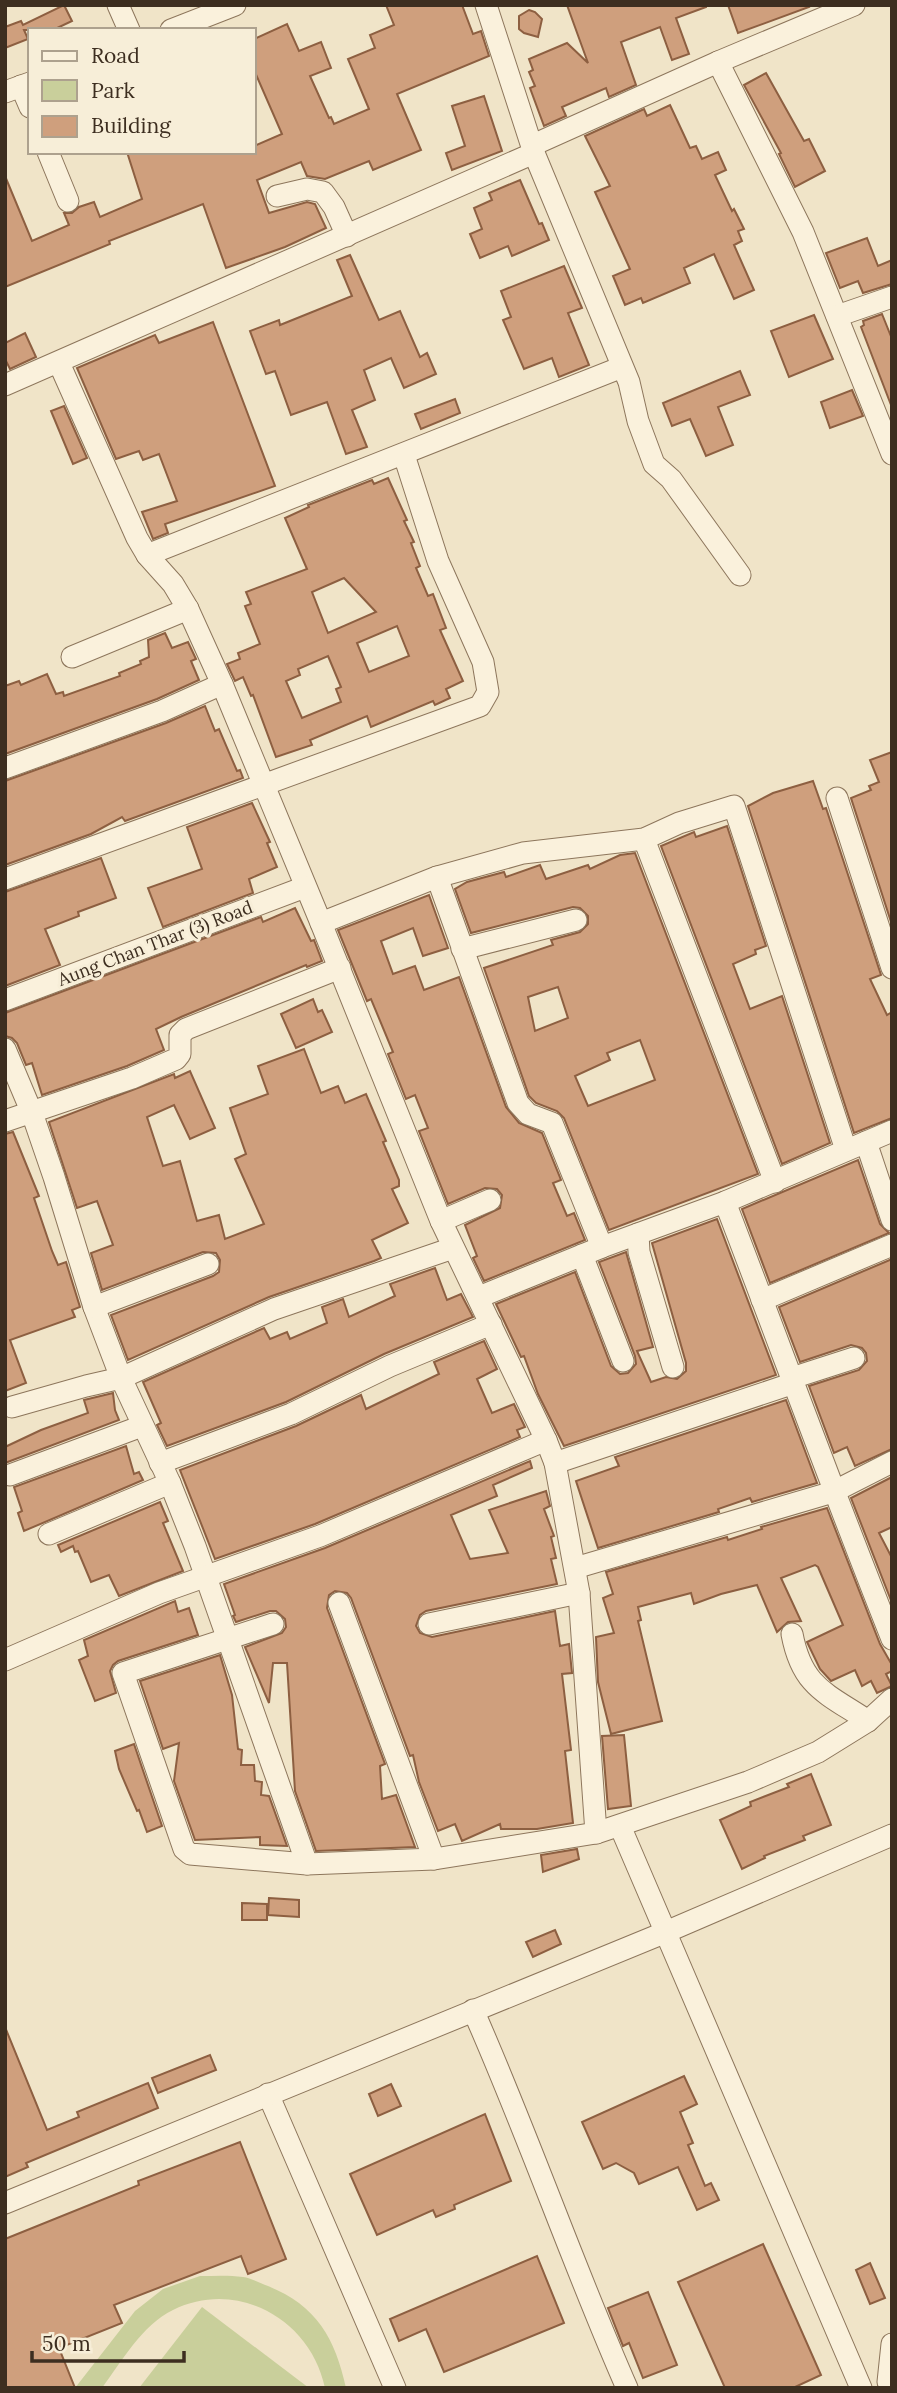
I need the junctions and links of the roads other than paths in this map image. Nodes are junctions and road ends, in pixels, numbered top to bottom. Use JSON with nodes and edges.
{"nodes":[{"id":1,"x":118,"y":5,"type":"edge"},
{"id":2,"x":235,"y":5,"type":"edge"},
{"id":3,"x":485,"y":5,"type":"edge"},
{"id":4,"x":854,"y":5,"type":"edge"},
{"id":5,"x":128,"y":28,"type":"edge"},
{"id":6,"x":176,"y":28,"type":"edge"},
{"id":7,"x":718,"y":62,"type":"junction"},
{"id":8,"x":19,"y":87,"type":"edge"},
{"id":9,"x":28,"y":103,"type":"edge"},
{"id":10,"x":533,"y":149,"type":"junction"},
{"id":11,"x":49,"y":154,"type":"edge"},
{"id":12,"x":277,"y":197,"type":"dead end"},
{"id":13,"x":68,"y":201,"type":"dead end"},
{"id":14,"x":347,"y":236,"type":"junction"},
{"id":15,"x":892,"y":297,"type":"edge"},
{"id":16,"x":837,"y":316,"type":"junction"},
{"id":17,"x":59,"y":363,"type":"junction"},
{"id":18,"x":622,"y":368,"type":"junction"},
{"id":19,"x":5,"y":385,"type":"edge"},
{"id":20,"x":887,"y":425,"type":"edge"},
{"id":21,"x":892,"y":454,"type":"edge"},
{"id":22,"x":404,"y":456,"type":"junction"},
{"id":23,"x":146,"y":555,"type":"junction"},
{"id":24,"x":740,"y":575,"type":"dead end"},
{"id":25,"x":188,"y":610,"type":"junction"},
{"id":26,"x":72,"y":657,"type":"dead end"},
{"id":27,"x":222,"y":684,"type":"junction"},
{"id":28,"x":5,"y":768,"type":"edge"},
{"id":29,"x":263,"y":786,"type":"junction"},
{"id":30,"x":837,"y":798,"type":"dead end"},
{"id":31,"x":644,"y":839,"type":"junction"},
{"id":32,"x":436,"y":877,"type":"junction"},
{"id":33,"x":5,"y":879,"type":"edge"},
{"id":34,"x":304,"y":887,"type":"junction"},
{"id":35,"x":576,"y":920,"type":"dead end"},
{"id":36,"x":321,"y":923,"type":"junction"},
{"id":37,"x":462,"y":949,"type":"junction"},
{"id":38,"x":340,"y":968,"type":"junction"},
{"id":39,"x":892,"y":968,"type":"edge"},
{"id":40,"x":5,"y":1000,"type":"edge"},
{"id":41,"x":5,"y":1049,"type":"edge"},
{"id":42,"x":32,"y":1113,"type":"junction"},
{"id":43,"x":5,"y":1121,"type":"edge"},
{"id":44,"x":892,"y":1131,"type":"edge"},
{"id":45,"x":856,"y":1146,"type":"junction"},
{"id":46,"x":775,"y":1182,"type":"junction"},
{"id":47,"x":490,"y":1200,"type":"dead end"},
{"id":48,"x":724,"y":1202,"type":"junction"},
{"id":49,"x":892,"y":1220,"type":"edge"},
{"id":50,"x":442,"y":1221,"type":"junction"},
{"id":51,"x":638,"y":1234,"type":"junction"},
{"id":52,"x":892,"y":1245,"type":"edge"},
{"id":53,"x":602,"y":1247,"type":"junction"},
{"id":54,"x":453,"y":1248,"type":"junction"},
{"id":55,"x":582,"y":1255,"type":"junction"},
{"id":56,"x":208,"y":1264,"type":"dead end"},
{"id":57,"x":479,"y":1297,"type":"junction"},
{"id":58,"x":762,"y":1300,"type":"junction"},
{"id":59,"x":94,"y":1307,"type":"junction"},
{"id":60,"x":491,"y":1324,"type":"junction"},
{"id":61,"x":854,"y":1358,"type":"dead end"},
{"id":62,"x":623,"y":1361,"type":"dead end"},
{"id":63,"x":673,"y":1367,"type":"dead end"},
{"id":64,"x":121,"y":1378,"type":"junction"},
{"id":65,"x":793,"y":1381,"type":"junction"},
{"id":66,"x":12,"y":1407,"type":"dead end"},
{"id":67,"x":142,"y":1426,"type":"junction"},
{"id":68,"x":546,"y":1440,"type":"junction"},
{"id":69,"x":892,"y":1462,"type":"edge"},
{"id":70,"x":160,"y":1463,"type":"junction"},
{"id":71,"x":555,"y":1463,"type":"junction"},
{"id":72,"x":10,"y":1475,"type":"dead end"},
{"id":73,"x":170,"y":1483,"type":"junction"},
{"id":74,"x":833,"y":1492,"type":"junction"},
{"id":75,"x":49,"y":1534,"type":"dead end"},
{"id":76,"x":575,"y":1568,"type":"junction"},
{"id":77,"x":205,"y":1578,"type":"junction"},
{"id":78,"x":579,"y":1593,"type":"junction"},
{"id":79,"x":339,"y":1603,"type":"dead end"},
{"id":80,"x":273,"y":1624,"type":"dead end"},
{"id":81,"x":429,"y":1624,"type":"dead end"},
{"id":82,"x":792,"y":1634,"type":"dead end"},
{"id":83,"x":892,"y":1639,"type":"edge"},
{"id":84,"x":227,"y":1640,"type":"junction"},
{"id":85,"x":5,"y":1660,"type":"edge"},
{"id":86,"x":892,"y":1699,"type":"edge"},
{"id":87,"x":867,"y":1721,"type":"junction"},
{"id":88,"x":620,"y":1826,"type":"junction"},
{"id":89,"x":596,"y":1833,"type":"junction"},
{"id":90,"x":892,"y":1835,"type":"edge"},
{"id":91,"x":434,"y":1859,"type":"junction"},
{"id":92,"x":307,"y":1864,"type":"junction"},
{"id":93,"x":666,"y":1932,"type":"junction"},
{"id":94,"x":473,"y":2010,"type":"junction"},
{"id":95,"x":268,"y":2094,"type":"junction"},
{"id":96,"x":5,"y":2203,"type":"edge"},
{"id":97,"x":892,"y":2344,"type":"edge"},
{"id":98,"x":885,"y":2383,"type":"edge"},
{"id":99,"x":395,"y":2388,"type":"edge"},
{"id":100,"x":627,"y":2388,"type":"edge"},
{"id":101,"x":861,"y":2388,"type":"edge"}],
"edges":[{"from":1,"to":5,"type":"street"},
{"from":2,"to":6,"type":"street"},
{"from":3,"to":10,"type":"street"},
{"from":4,"to":7,"type":"street"},
{"from":7,"to":10,"type":"street"},
{"from":7,"to":16,"type":"street"},
{"from":8,"to":9,"type":"street"},
{"from":10,"to":14,"type":"street"},
{"from":10,"to":18,"type":"street"},
{"from":11,"to":13,"type":"street"},
{"from":12,"to":14,"type":"street"},
{"from":14,"to":17,"type":"street"},
{"from":15,"to":16,"type":"street"},
{"from":16,"to":20,"type":"street"},
{"from":17,"to":19,"type":"street"},
{"from":17,"to":23,"type":"street"},
{"from":18,"to":22,"type":"street"},
{"from":18,"to":24,"type":"street"},
{"from":20,"to":21,"type":"street"},
{"from":22,"to":23,"type":"street"},
{"from":22,"to":29,"type":"street"},
{"from":23,"to":25,"type":"street"},
{"from":25,"to":26,"type":"street"},
{"from":25,"to":27,"type":"street"},
{"from":27,"to":28,"type":"street"},
{"from":27,"to":29,"type":"street"},
{"from":29,"to":33,"type":"street"},
{"from":29,"to":34,"type":"street"},
{"from":30,"to":39,"type":"street"},
{"from":31,"to":32,"type":"street"},
{"from":31,"to":45,"type":"street"},
{"from":31,"to":46,"type":"street"},
{"from":32,"to":36,"type":"street"},
{"from":32,"to":37,"type":"street"},
{"from":34,"to":36,"type":"street"},
{"from":34,"to":40,"type":"street","name":"Aung Chan Thar (3) Road"},
{"from":35,"to":37,"type":"street"},
{"from":36,"to":38,"type":"street"},
{"from":37,"to":53,"type":"street"},
{"from":38,"to":42,"type":"street"},
{"from":38,"to":50,"type":"street"},
{"from":41,"to":42,"type":"street"},
{"from":42,"to":43,"type":"street"},
{"from":42,"to":59,"type":"street"},
{"from":44,"to":45,"type":"street"},
{"from":45,"to":46,"type":"street"},
{"from":45,"to":49,"type":"street"},
{"from":46,"to":48,"type":"street"},
{"from":47,"to":50,"type":"street"},
{"from":48,"to":51,"type":"street"},
{"from":48,"to":58,"type":"street"},
{"from":50,"to":54,"type":"street"},
{"from":51,"to":53,"type":"street"},
{"from":51,"to":63,"type":"street"},
{"from":52,"to":58,"type":"street"},
{"from":53,"to":55,"type":"street"},
{"from":54,"to":57,"type":"street"},
{"from":54,"to":64,"type":"street"},
{"from":55,"to":57,"type":"street"},
{"from":55,"to":62,"type":"street"},
{"from":56,"to":59,"type":"street"},
{"from":57,"to":60,"type":"street"},
{"from":58,"to":65,"type":"street"},
{"from":59,"to":64,"type":"street"},
{"from":60,"to":68,"type":"street"},
{"from":60,"to":70,"type":"street"},
{"from":61,"to":65,"type":"street"},
{"from":64,"to":66,"type":"street"},
{"from":64,"to":67,"type":"street"},
{"from":65,"to":71,"type":"street"},
{"from":65,"to":74,"type":"street"},
{"from":67,"to":70,"type":"street"},
{"from":67,"to":72,"type":"street"},
{"from":68,"to":71,"type":"street"},
{"from":68,"to":77,"type":"street"},
{"from":69,"to":74,"type":"street"},
{"from":70,"to":73,"type":"street"},
{"from":71,"to":76,"type":"street"},
{"from":73,"to":75,"type":"street"},
{"from":73,"to":77,"type":"street"},
{"from":74,"to":76,"type":"street"},
{"from":74,"to":83,"type":"street"},
{"from":76,"to":78,"type":"street"},
{"from":77,"to":84,"type":"street"},
{"from":77,"to":85,"type":"street"},
{"from":78,"to":81,"type":"street"},
{"from":78,"to":89,"type":"street"},
{"from":79,"to":91,"type":"street"},
{"from":80,"to":84,"type":"street"},
{"from":82,"to":87,"type":"street"},
{"from":84,"to":92,"type":"street"},
{"from":84,"to":92,"type":"street"},
{"from":86,"to":87,"type":"street"},
{"from":87,"to":88,"type":"street"},
{"from":88,"to":89,"type":"street"},
{"from":88,"to":93,"type":"street"},
{"from":89,"to":91,"type":"street"},
{"from":90,"to":93,"type":"street"},
{"from":91,"to":92,"type":"street"},
{"from":93,"to":94,"type":"street"},
{"from":93,"to":101,"type":"street"},
{"from":94,"to":95,"type":"street"},
{"from":94,"to":100,"type":"street"},
{"from":95,"to":96,"type":"street"},
{"from":95,"to":99,"type":"street"},
{"from":97,"to":98,"type":"street"}]}
